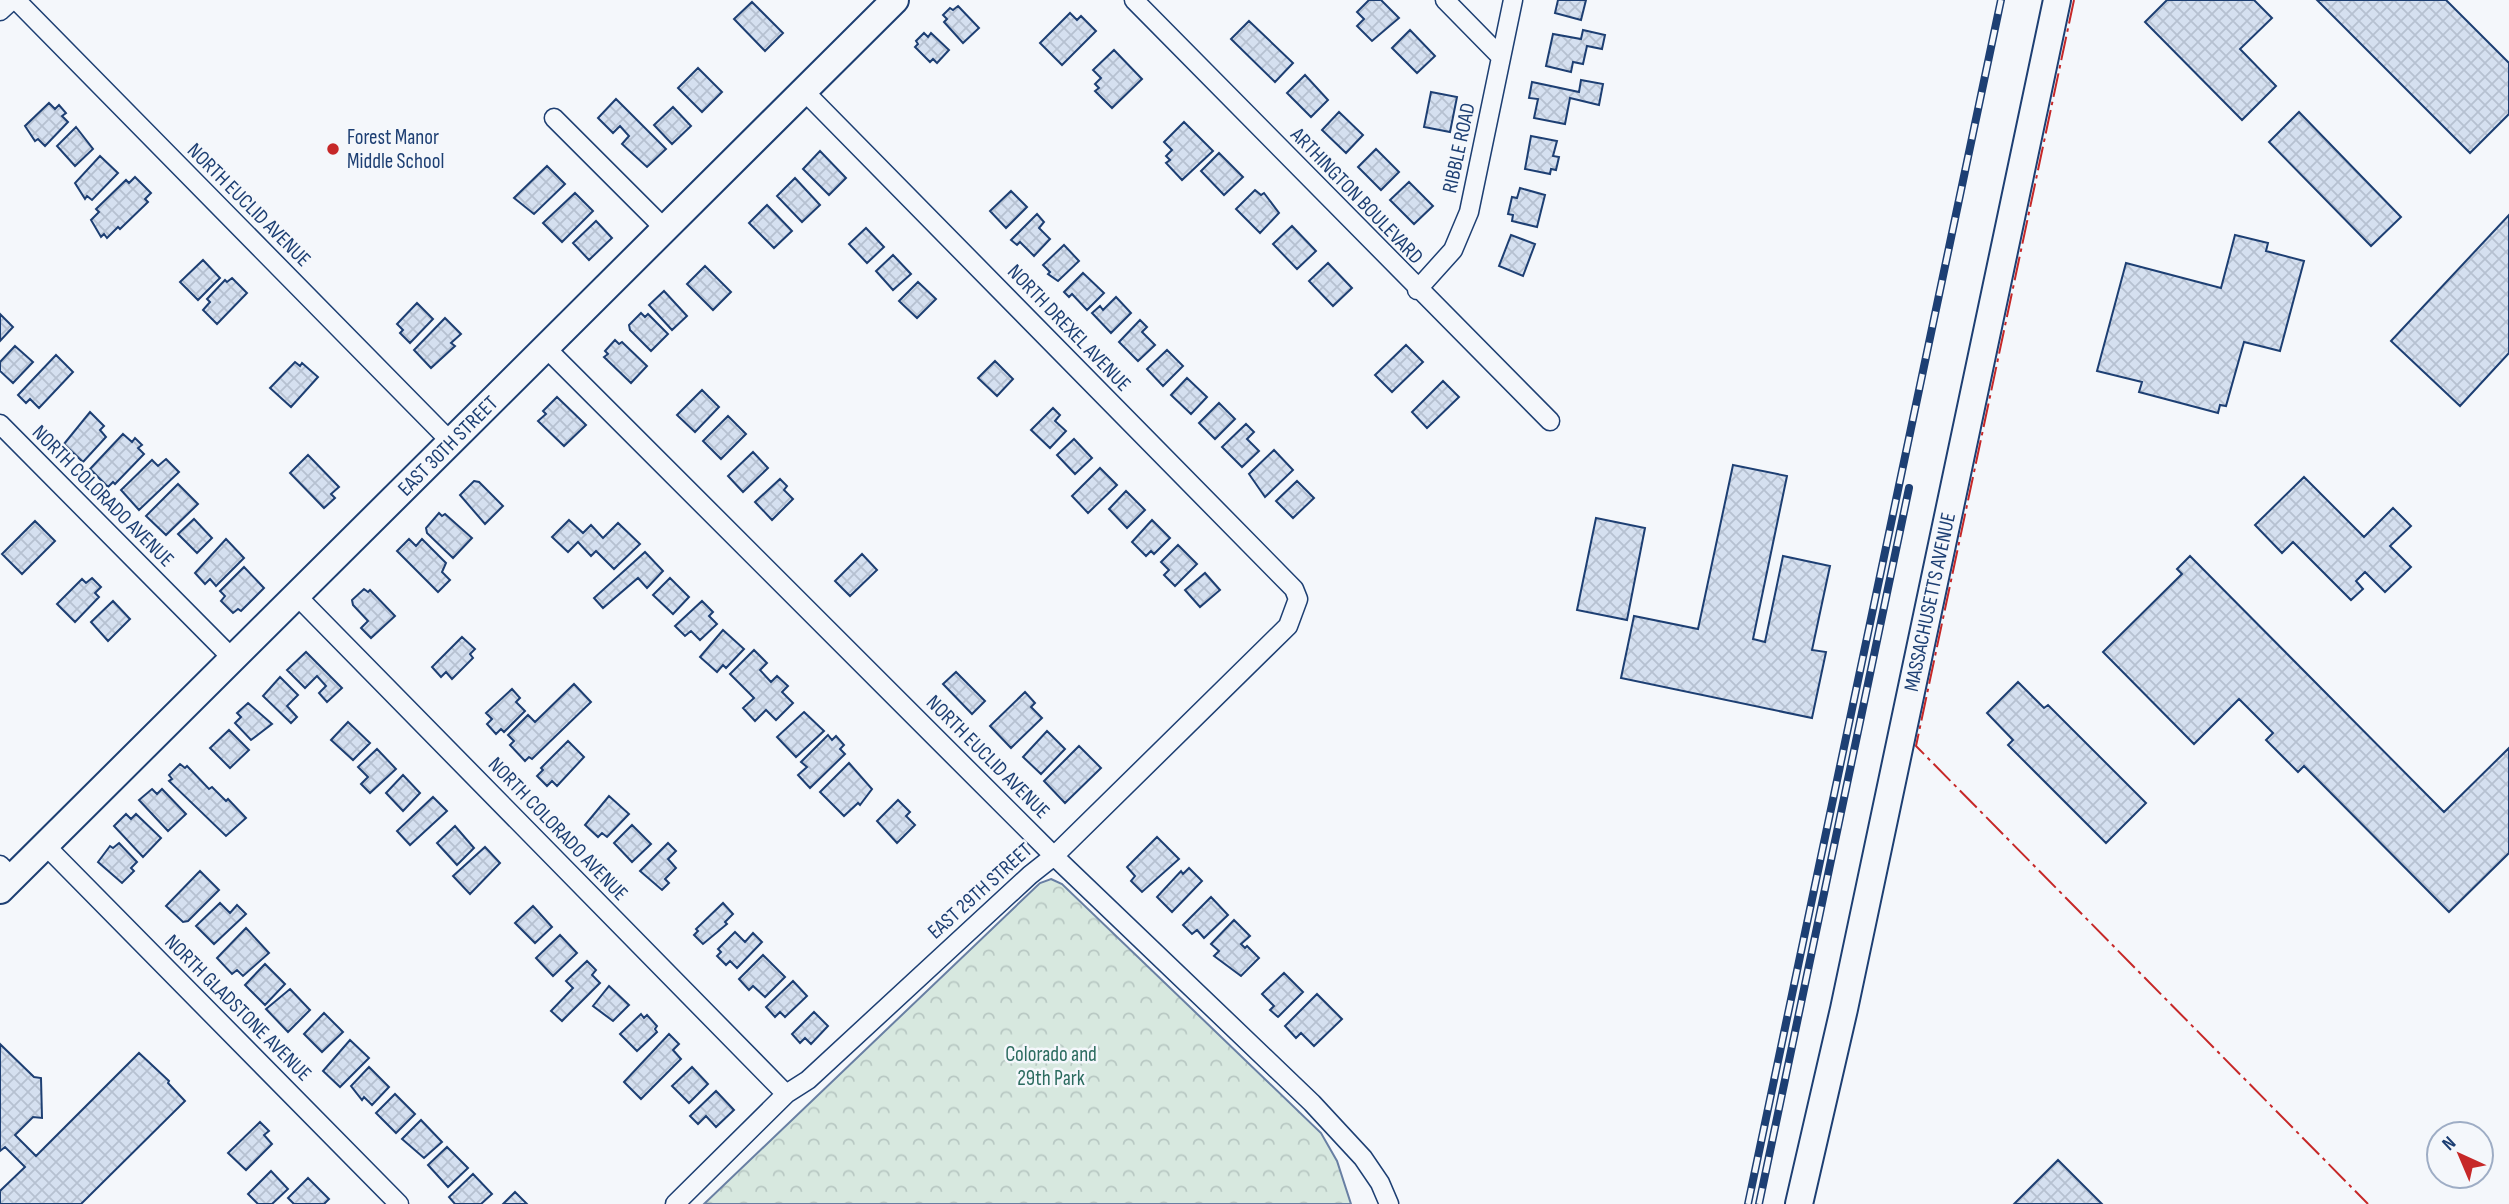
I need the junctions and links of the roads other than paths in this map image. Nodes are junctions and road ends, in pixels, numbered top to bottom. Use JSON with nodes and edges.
{"nodes":[{"id":1,"x":14,"y":0,"type":"edge"},
{"id":2,"x":895,"y":0,"type":"edge"},
{"id":3,"x":1133,"y":0,"type":"edge"},
{"id":4,"x":1445,"y":0,"type":"edge"},
{"id":5,"x":1513,"y":0,"type":"edge"},
{"id":6,"x":2057,"y":0,"type":"edge"},
{"id":7,"x":0,"y":11,"type":"edge"},
{"id":8,"x":1501,"y":57,"type":"junction"},
{"id":9,"x":804,"y":91,"type":"junction"},
{"id":10,"x":554,"y":118,"type":"dead end"},
{"id":11,"x":665,"y":229,"type":"junction"},
{"id":12,"x":1417,"y":290,"type":"junction"},
{"id":13,"x":546,"y":348,"type":"junction"},
{"id":14,"x":1550,"y":421,"type":"dead end"},
{"id":15,"x":0,"y":424,"type":"edge"},
{"id":16,"x":451,"y":442,"type":"junction"},
{"id":17,"x":297,"y":596,"type":"junction"},
{"id":18,"x":1298,"y":599,"type":"joint"},
{"id":19,"x":233,"y":659,"type":"junction"},
{"id":20,"x":46,"y":845,"type":"junction"},
{"id":21,"x":1054,"y":856,"type":"junction"},
{"id":22,"x":4,"y":878,"type":"edge"},
{"id":23,"x":786,"y":1094,"type":"junction"},
{"id":24,"x":399,"y":1204,"type":"edge"},
{"id":25,"x":675,"y":1204,"type":"edge"},
{"id":26,"x":1389,"y":1204,"type":"edge"},
{"id":27,"x":1800,"y":1204,"type":"edge"}],
"edges":[{"from":1,"to":7,"type":"street"},
{"from":1,"to":16,"type":"street","name":"NORTH EUCLID AVENUE"},
{"from":2,"to":9,"type":"main road","name":"EAST 30TH STREET"},
{"from":3,"to":12,"type":"street","name":"ARTHINGTON BOULEVARD"},
{"from":4,"to":8,"type":"street"},
{"from":5,"to":8,"type":"street","name":"RIBBLE ROAD"},
{"from":6,"to":27,"type":"main road","name":"MASSACHUSETTS AVENUE"},
{"from":8,"to":12,"type":"street","name":"RIBBLE ROAD"},
{"from":9,"to":11,"type":"main road","name":"EAST 30TH STREET"},
{"from":9,"to":18,"type":"street","name":"NORTH DREXEL AVENUE"},
{"from":10,"to":11,"type":"street"},
{"from":11,"to":13,"type":"main road","name":"EAST 30TH STREET"},
{"from":12,"to":14,"type":"street","name":"ARTHINGTON BOULEVARD"},
{"from":13,"to":16,"type":"main road","name":"EAST 30TH STREET"},
{"from":13,"to":21,"type":"street","name":"NORTH EUCLID AVENUE"},
{"from":15,"to":19,"type":"street","name":"NORTH COLORADO AVENUE"},
{"from":16,"to":17,"type":"main road","name":"EAST 30TH STREET"},
{"from":17,"to":19,"type":"main road","name":"EAST 30TH STREET"},
{"from":17,"to":23,"type":"street","name":"NORTH COLORADO AVENUE"},
{"from":18,"to":21,"type":"street","name":"EAST 29TH STREET"},
{"from":19,"to":20,"type":"main road","name":"EAST 30TH STREET"},
{"from":20,"to":22,"type":"main road","name":"EAST 30TH STREET"},
{"from":20,"to":24,"type":"street","name":"NORTH GLADSTONE AVENUE"},
{"from":21,"to":23,"type":"street","name":"EAST 29TH STREET"},
{"from":21,"to":26,"type":"street","name":"NORTH EUCLID AVENUE"},
{"from":23,"to":25,"type":"street","name":"EAST 29TH STREET"}]}
